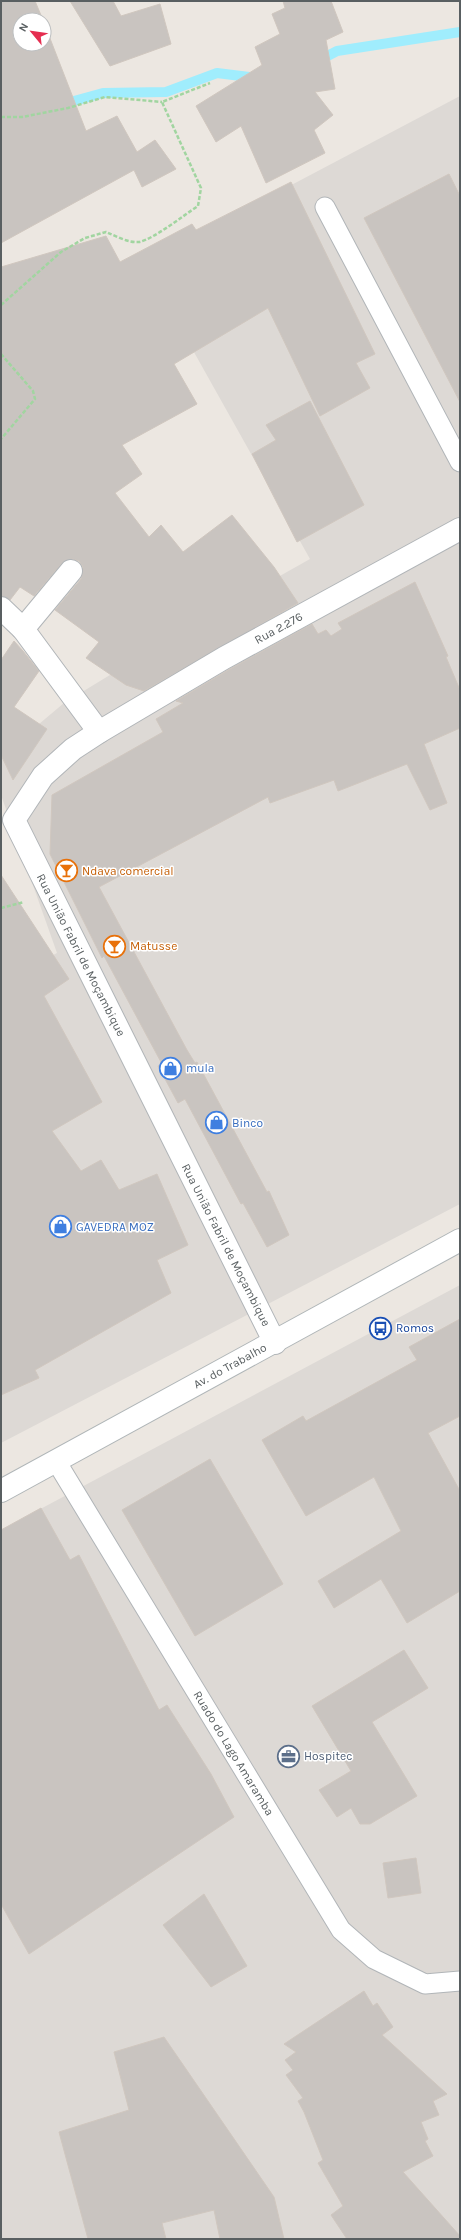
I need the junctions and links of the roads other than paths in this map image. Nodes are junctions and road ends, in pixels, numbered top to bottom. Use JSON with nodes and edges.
{"nodes":[{"id":1,"x":325,"y":207,"type":"dead end"},
{"id":2,"x":460,"y":462,"type":"edge"},
{"id":3,"x":460,"y":529,"type":"edge"},
{"id":4,"x":72,"y":570,"type":"dead end"},
{"id":5,"x":1,"y":608,"type":"edge"},
{"id":6,"x":23,"y":629,"type":"junction"},
{"id":7,"x":99,"y":732,"type":"junction"},
{"id":8,"x":8,"y":815,"type":"edge"},
{"id":9,"x":460,"y":1240,"type":"edge"},
{"id":10,"x":275,"y":1342,"type":"junction"},
{"id":11,"x":56,"y":1461,"type":"junction"},
{"id":12,"x":1,"y":1492,"type":"edge"},
{"id":13,"x":460,"y":1981,"type":"edge"}],
"edges":[{"from":1,"to":2,"type":"lane"},
{"from":3,"to":7,"type":"street","name":"Rua 2.276"},
{"from":4,"to":6,"type":"street"},
{"from":5,"to":6,"type":"street"},
{"from":6,"to":7,"type":"street"},
{"from":7,"to":8,"type":"street","name":"Rua União Fabril de Moçambique"},
{"from":8,"to":10,"type":"street","name":"Rua União Fabril de Moçambique"},
{"from":9,"to":10,"type":"street","name":"Av. do Trabalho"},
{"from":10,"to":11,"type":"street","name":"Av. do Trabalho"},
{"from":11,"to":12,"type":"street","name":"Av. do Trabalho"},
{"from":11,"to":13,"type":"lane","name":"Ruado do Lago Amaramba"}]}
